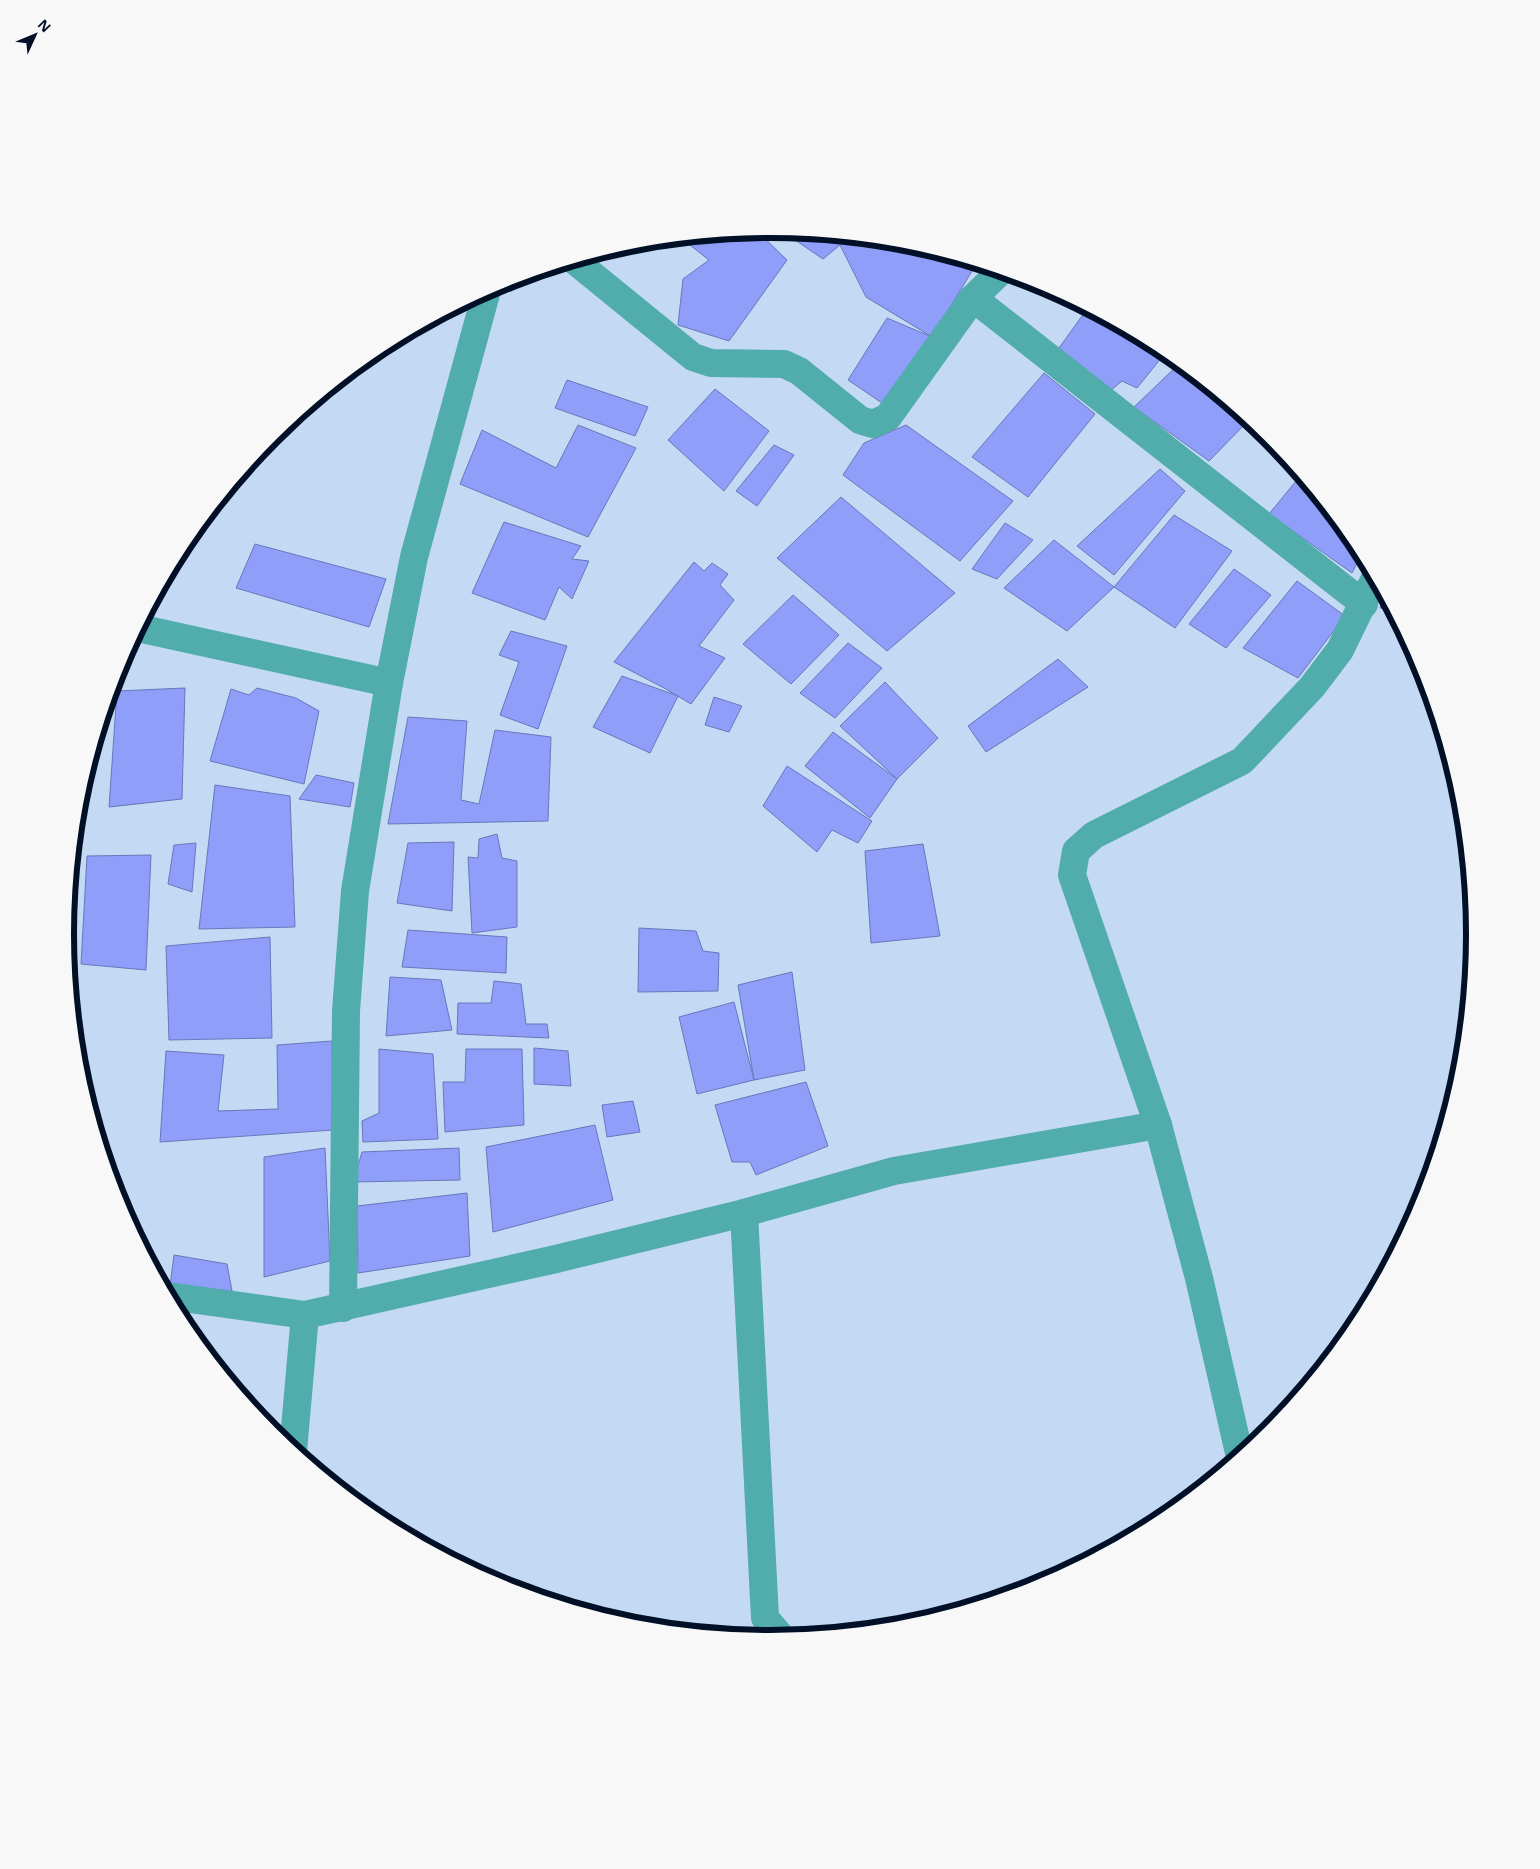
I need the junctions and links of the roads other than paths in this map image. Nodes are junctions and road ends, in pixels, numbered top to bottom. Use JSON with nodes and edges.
{"nodes":[{"id":1,"x":580,"y":265,"type":"edge"},
{"id":2,"x":997,"y":276,"type":"edge"},
{"id":3,"x":974,"y":298,"type":"junction"},
{"id":4,"x":484,"y":300,"type":"edge"},
{"id":5,"x":1372,"y":585,"type":"edge"},
{"id":6,"x":1364,"y":604,"type":"junction"},
{"id":7,"x":145,"y":629,"type":"edge"},
{"id":8,"x":389,"y":683,"type":"junction"},
{"id":9,"x":1158,"y":1125,"type":"junction"},
{"id":10,"x":744,"y":1213,"type":"junction"},
{"id":11,"x":176,"y":1297,"type":"edge"},
{"id":12,"x":343,"y":1308,"type":"junction"},
{"id":13,"x":305,"y":1315,"type":"junction"},
{"id":14,"x":294,"y":1442,"type":"edge"},
{"id":15,"x":1238,"y":1449,"type":"edge"},
{"id":16,"x":776,"y":1631,"type":"edge"}],
"edges":[{"from":1,"to":3,"type":"street"},
{"from":2,"to":3,"type":"street"},
{"from":3,"to":6,"type":"street"},
{"from":4,"to":8,"type":"street"},
{"from":5,"to":6,"type":"street"},
{"from":6,"to":9,"type":"street"},
{"from":7,"to":8,"type":"street"},
{"from":8,"to":12,"type":"street"},
{"from":9,"to":10,"type":"street"},
{"from":9,"to":15,"type":"street"},
{"from":10,"to":12,"type":"street"},
{"from":10,"to":16,"type":"street"},
{"from":11,"to":13,"type":"street"},
{"from":12,"to":13,"type":"street"},
{"from":13,"to":14,"type":"street"}]}
